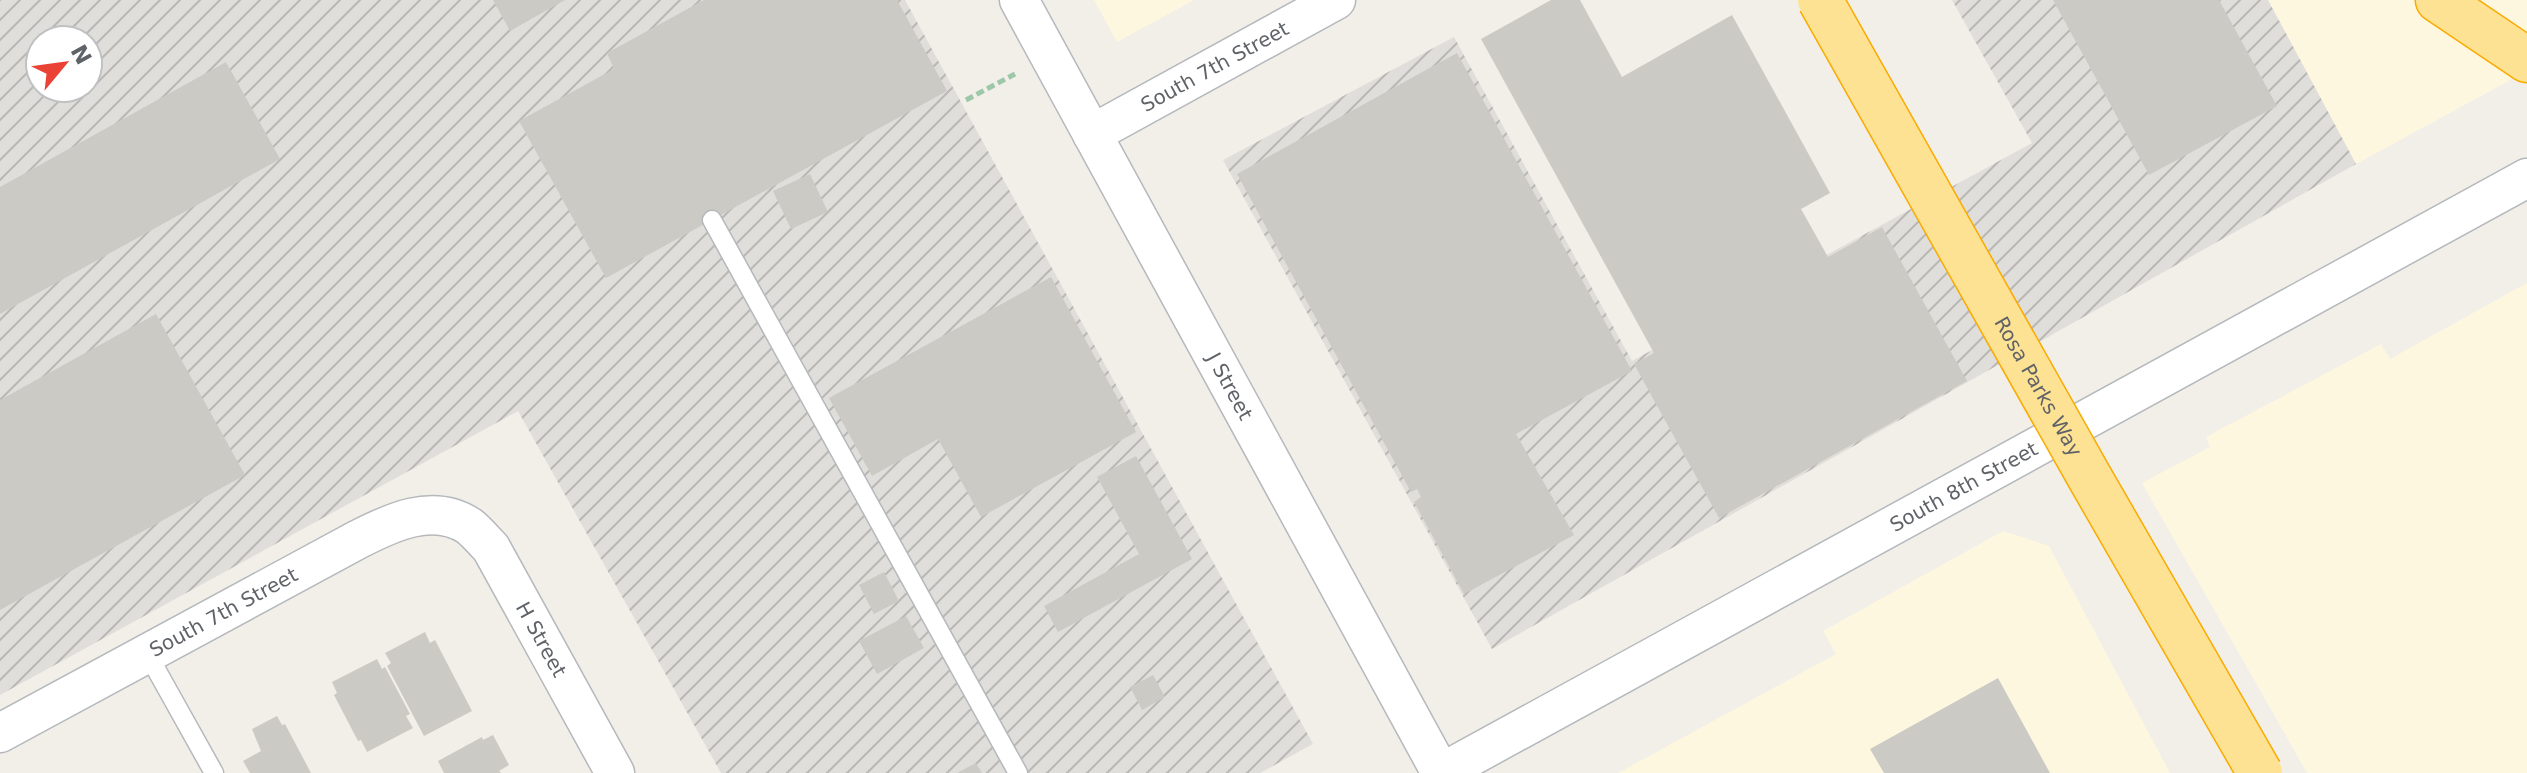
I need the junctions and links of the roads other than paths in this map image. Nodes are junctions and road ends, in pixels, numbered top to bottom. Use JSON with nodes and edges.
{"nodes":[{"id":1,"x":1019,"y":0,"type":"edge"},
{"id":2,"x":1336,"y":0,"type":"edge"},
{"id":3,"x":1820,"y":0,"type":"edge"},
{"id":4,"x":2438,"y":0,"type":"edge"},
{"id":5,"x":2527,"y":60,"type":"edge"},
{"id":6,"x":1092,"y":134,"type":"junction"},
{"id":7,"x":2527,"y":178,"type":"edge"},
{"id":8,"x":712,"y":220,"type":"dead end"},
{"id":9,"x":455,"y":518,"type":"joint"},
{"id":10,"x":147,"y":653,"type":"junction"},
{"id":11,"x":0,"y":733,"type":"edge"},
{"id":12,"x":214,"y":773,"type":"edge"},
{"id":13,"x":615,"y":773,"type":"edge"},
{"id":14,"x":1018,"y":773,"type":"edge"},
{"id":15,"x":1441,"y":773,"type":"edge"},
{"id":16,"x":2260,"y":773,"type":"edge"}],
"edges":[{"from":1,"to":6,"type":"street","name":"J Street"},
{"from":2,"to":6,"type":"street","name":"South 7th Street"},
{"from":3,"to":16,"type":"highway","name":"Rosa Parks Way","bridge":true},
{"from":4,"to":5,"type":"highway"},
{"from":6,"to":15,"type":"street","name":"J Street"},
{"from":7,"to":15,"type":"street","name":"South 8th Street"},
{"from":8,"to":14,"type":"lane"},
{"from":9,"to":10,"type":"street","name":"South 7th Street"},
{"from":9,"to":13,"type":"street","name":"H Street"},
{"from":10,"to":11,"type":"street","name":"South 7th Street"},
{"from":10,"to":12,"type":"lane"}]}
